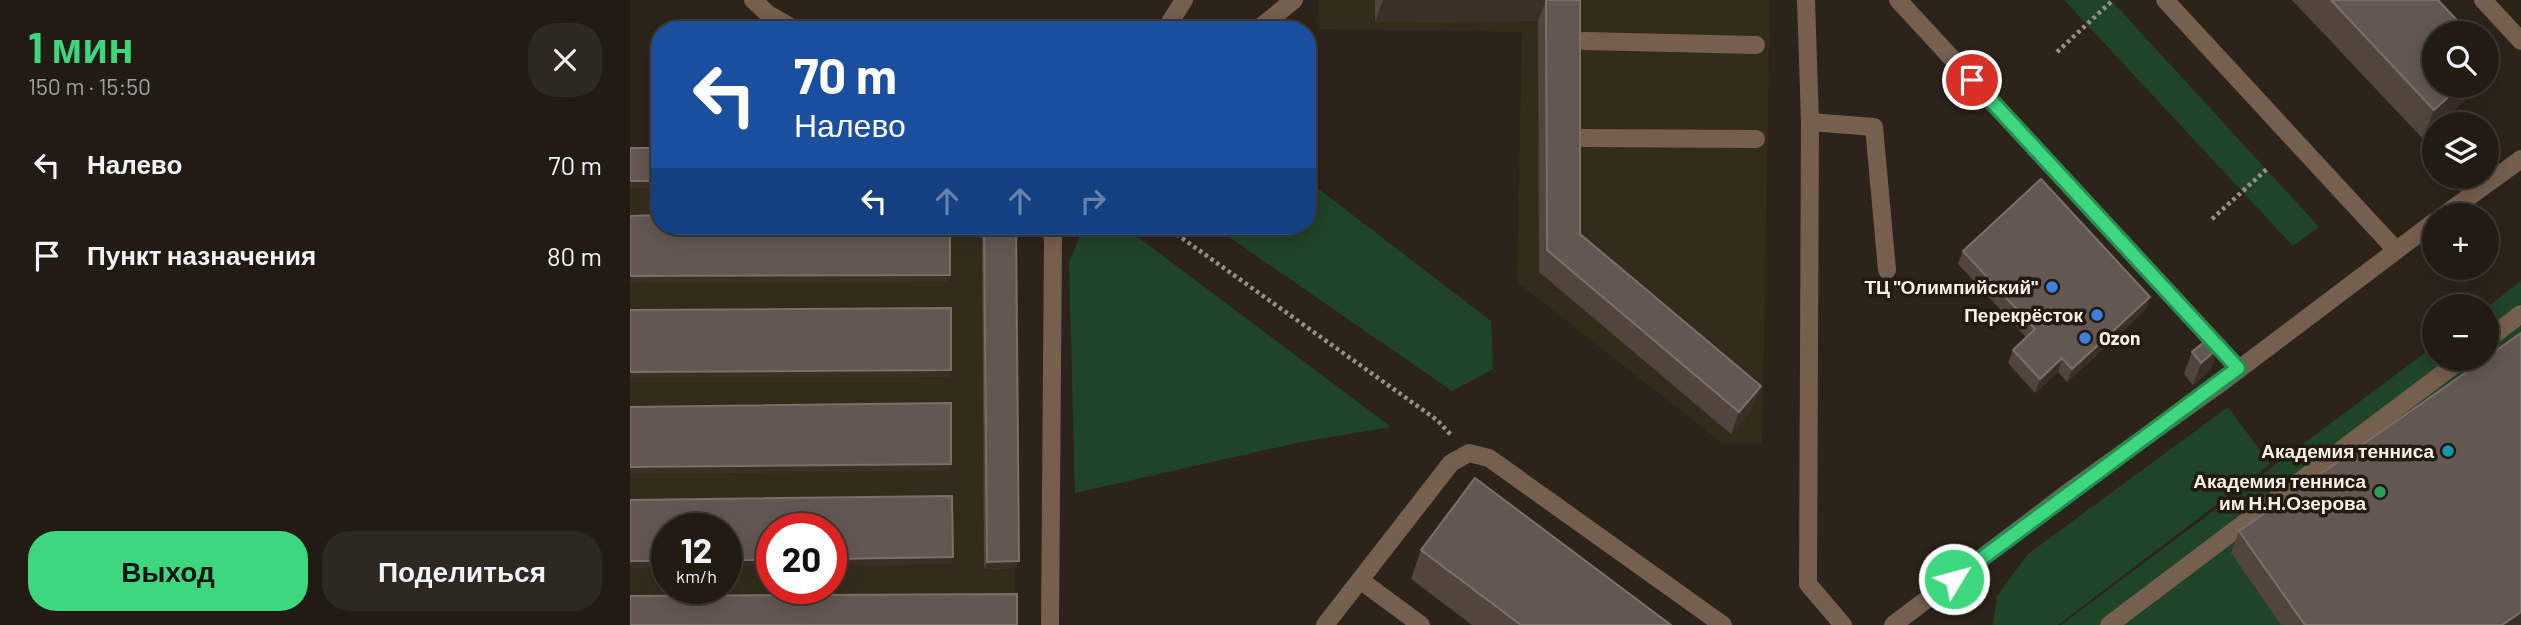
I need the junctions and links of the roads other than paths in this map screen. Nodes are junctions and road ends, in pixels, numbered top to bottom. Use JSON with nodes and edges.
{"nodes":[{"id":1,"x":753,"y":0,"type":"edge"},
{"id":2,"x":1184,"y":0,"type":"edge"},
{"id":3,"x":1293,"y":0,"type":"edge"},
{"id":4,"x":1806,"y":0,"type":"edge"},
{"id":5,"x":1898,"y":0,"type":"edge"},
{"id":6,"x":2165,"y":0,"type":"edge"},
{"id":7,"x":2483,"y":0,"type":"edge"},
{"id":8,"x":780,"y":21,"type":"edge"},
{"id":9,"x":1171,"y":21,"type":"edge"},
{"id":10,"x":1268,"y":21,"type":"edge"},
{"id":11,"x":1584,"y":41,"type":"dead end"},
{"id":12,"x":2521,"y":41,"type":"edge"},
{"id":13,"x":1756,"y":45,"type":"dead end"},
{"id":14,"x":1810,"y":122,"type":"junction"},
{"id":15,"x":1583,"y":138,"type":"edge"},
{"id":16,"x":1756,"y":139,"type":"dead end"},
{"id":17,"x":2521,"y":159,"type":"edge"},
{"id":18,"x":2460,"y":203,"type":"edge"},
{"id":19,"x":2422,"y":231,"type":"edge"},
{"id":20,"x":1052,"y":235,"type":"edge"},
{"id":21,"x":2396,"y":250,"type":"junction"},
{"id":22,"x":1887,"y":270,"type":"dead end"},
{"id":23,"x":2521,"y":314,"type":"edge"},
{"id":24,"x":2499,"y":331,"type":"edge"},
{"id":25,"x":2238,"y":368,"type":"junction"},
{"id":26,"x":2446,"y":371,"type":"edge"},
{"id":27,"x":1360,"y":580,"type":"junction"},
{"id":28,"x":1050,"y":625,"type":"edge"},
{"id":29,"x":1325,"y":625,"type":"edge"},
{"id":30,"x":1421,"y":625,"type":"edge"},
{"id":31,"x":1723,"y":625,"type":"edge"},
{"id":32,"x":1843,"y":625,"type":"edge"},
{"id":33,"x":1893,"y":625,"type":"edge"},
{"id":34,"x":2109,"y":625,"type":"edge"}],
"edges":[{"from":1,"to":8,"type":"street"},
{"from":2,"to":9,"type":"street"},
{"from":3,"to":10,"type":"street"},
{"from":4,"to":14,"type":"street"},
{"from":5,"to":25,"type":"street"},
{"from":6,"to":21,"type":"street"},
{"from":7,"to":12,"type":"street"},
{"from":11,"to":13,"type":"street"},
{"from":14,"to":22,"type":"street"},
{"from":14,"to":32,"type":"street"},
{"from":15,"to":16,"type":"street"},
{"from":17,"to":18,"type":"street"},
{"from":19,"to":21,"type":"street"},
{"from":20,"to":28,"type":"street"},
{"from":21,"to":25,"type":"street"},
{"from":23,"to":24,"type":"street"},
{"from":25,"to":33,"type":"street"},
{"from":26,"to":34,"type":"street"},
{"from":27,"to":29,"type":"street"},
{"from":27,"to":30,"type":"street"},
{"from":27,"to":31,"type":"street"}]}
